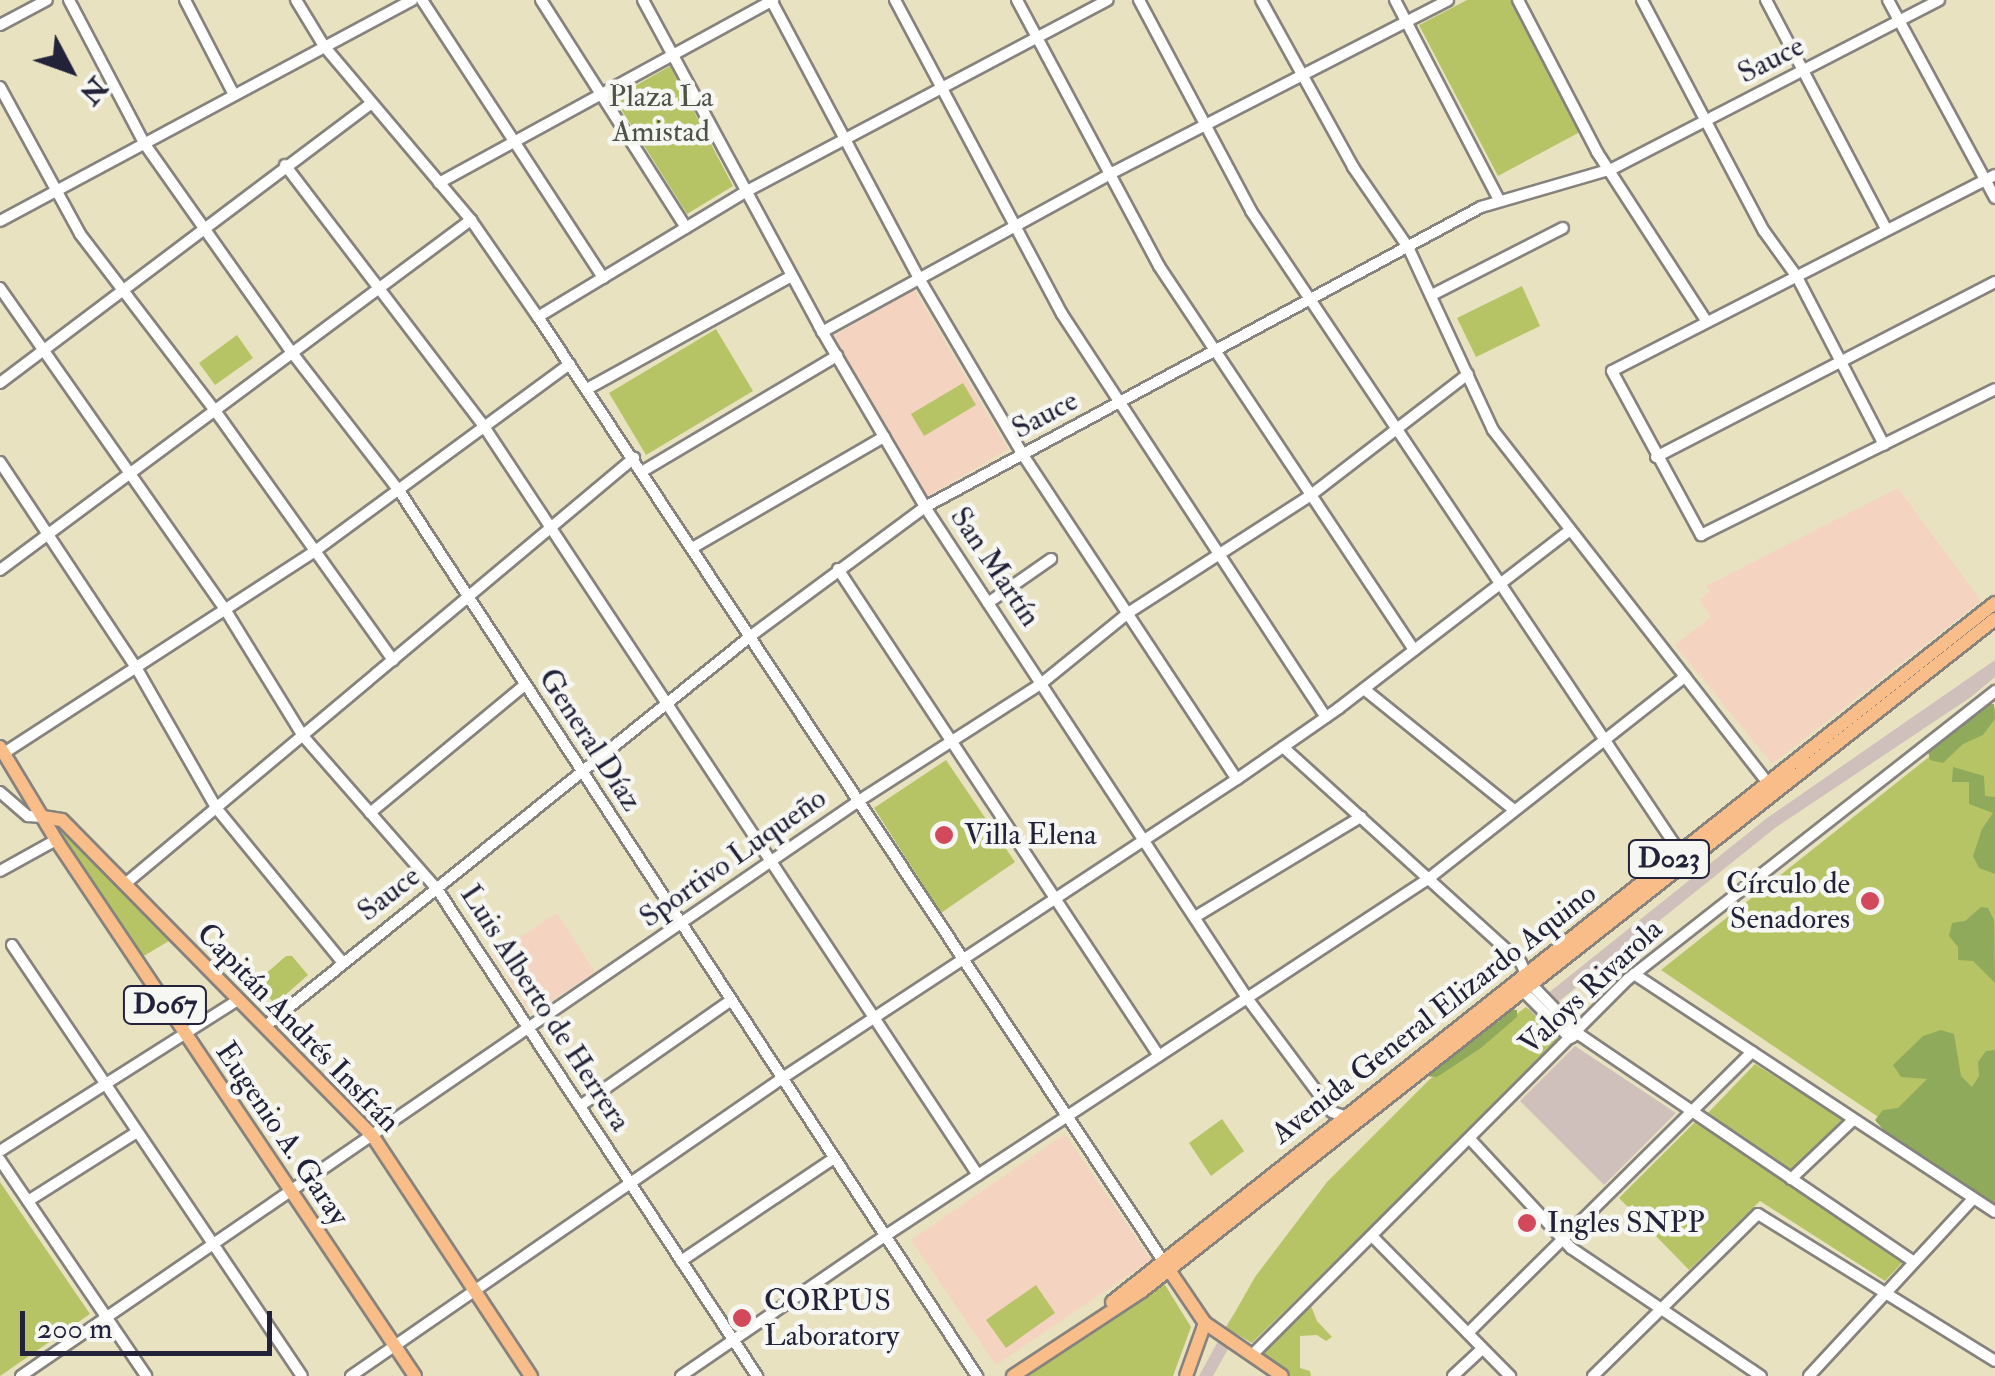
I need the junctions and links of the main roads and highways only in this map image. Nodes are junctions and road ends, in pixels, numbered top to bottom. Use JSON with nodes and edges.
{"nodes":[{"id":1,"x":1995,"y":603,"type":"edge"},
{"id":2,"x":1995,"y":619,"type":"edge"},
{"id":3,"x":2,"y":750,"type":"edge"},
{"id":4,"x":1771,"y":787,"type":"junction"},
{"id":5,"x":43,"y":817,"type":"junction"},
{"id":6,"x":1527,"y":981,"type":"junction"},
{"id":7,"x":1166,"y":1265,"type":"junction"},
{"id":8,"x":1204,"y":1323,"type":"junction"},
{"id":9,"x":415,"y":1376,"type":"edge"},
{"id":10,"x":531,"y":1376,"type":"edge"},
{"id":11,"x":1013,"y":1376,"type":"edge"},
{"id":12,"x":1186,"y":1376,"type":"edge"},
{"id":13,"x":1282,"y":1376,"type":"edge"}],
"edges":[{"from":1,"to":4,"type":"main road","name":"Avenida General Elizardo Aquino","number":"D023"},
{"from":2,"to":4,"type":"main road","name":"Avenida General Elizardo Aquino","number":"D023"},
{"from":3,"to":5,"type":"main road","name":"Capitán Andrés Insfrán","number":"D067"},
{"from":4,"to":6,"type":"main road","name":"Avenida General Elizardo Aquino","number":"D023"},
{"from":4,"to":6,"type":"main road","name":"Avenida General Elizardo Aquino","number":"D023"},
{"from":5,"to":9,"type":"main road","name":"Eugenio A. Garay","number":"D067"},
{"from":5,"to":10,"type":"main road","name":"Capitán Andrés Insfrán","number":"D067"},
{"from":6,"to":7,"type":"main road","name":"Avenida General Elizardo Aquino","number":"D023"},
{"from":7,"to":8,"type":"main road"},
{"from":7,"to":11,"type":"main road","name":"Avenida General Elizardo Aquino","number":"D023"},
{"from":8,"to":12,"type":"main road"},
{"from":8,"to":13,"type":"main road"}]}
